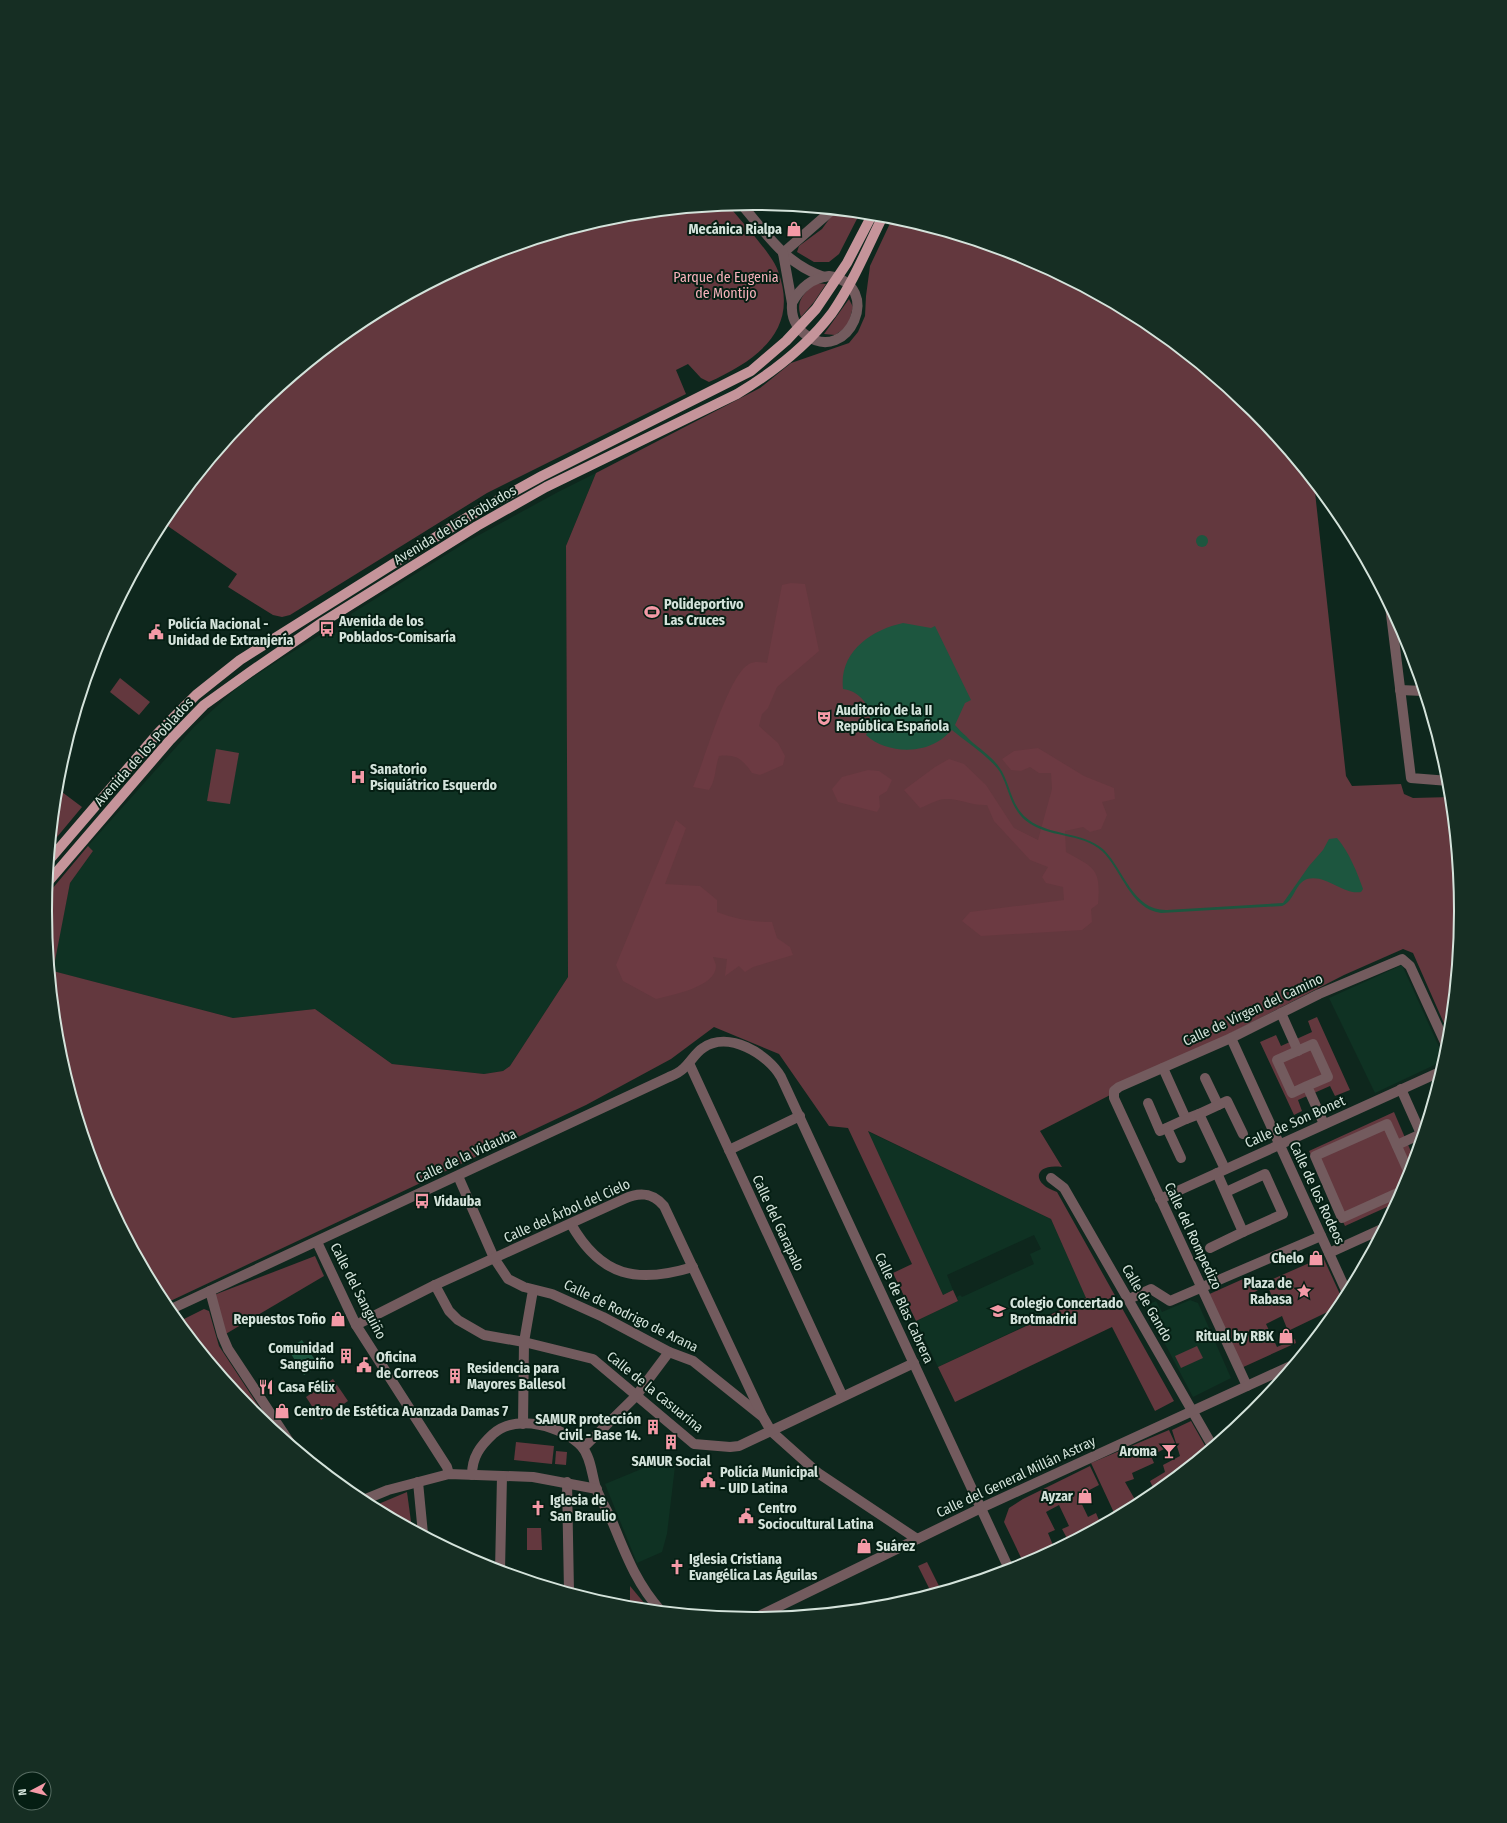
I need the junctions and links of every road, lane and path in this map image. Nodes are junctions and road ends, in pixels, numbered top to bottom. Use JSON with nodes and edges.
{"nodes":[{"id":1,"x":746,"y":210,"type":"edge"},
{"id":2,"x":827,"y":214,"type":"edge"},
{"id":3,"x":869,"y":220,"type":"edge"},
{"id":4,"x":880,"y":221,"type":"edge"},
{"id":5,"x":783,"y":253,"type":"junction"},
{"id":6,"x":824,"y":277,"type":"junction"},
{"id":7,"x":838,"y":279,"type":"junction"},
{"id":8,"x":849,"y":285,"type":"junction"},
{"id":9,"x":792,"y":303,"type":"junction"},
{"id":10,"x":799,"y":329,"type":"junction"},
{"id":11,"x":811,"y":338,"type":"junction"},
{"id":12,"x":1392,"y":620,"type":"edge"},
{"id":13,"x":1400,"y":690,"type":"junction"},
{"id":14,"x":1419,"y":691,"type":"edge"},
{"id":15,"x":1443,"y":781,"type":"edge"},
{"id":16,"x":55,"y":853,"type":"edge"},
{"id":17,"x":54,"y":875,"type":"edge"},
{"id":18,"x":1281,"y":1013,"type":"junction"},
{"id":19,"x":1231,"y":1038,"type":"junction"},
{"id":20,"x":1443,"y":1039,"type":"edge"},
{"id":21,"x":1298,"y":1050,"type":"junction"},
{"id":22,"x":768,"y":1060,"type":"joint"},
{"id":23,"x":689,"y":1063,"type":"junction"},
{"id":24,"x":1163,"y":1068,"type":"junction"},
{"id":25,"x":1436,"y":1074,"type":"edge"},
{"id":26,"x":1205,"y":1078,"type":"dead end"},
{"id":27,"x":1307,"y":1086,"type":"junction"},
{"id":28,"x":1401,"y":1089,"type":"junction"},
{"id":29,"x":1114,"y":1098,"type":"joint"},
{"id":30,"x":1148,"y":1103,"type":"dead end"},
{"id":31,"x":1218,"y":1105,"type":"junction"},
{"id":32,"x":1199,"y":1114,"type":"junction"},
{"id":33,"x":800,"y":1116,"type":"junction"},
{"id":34,"x":1186,"y":1119,"type":"junction"},
{"id":35,"x":1324,"y":1124,"type":"junction"},
{"id":36,"x":1167,"y":1128,"type":"junction"},
{"id":37,"x":1420,"y":1130,"type":"edge"},
{"id":38,"x":1243,"y":1134,"type":"dead end"},
{"id":39,"x":1418,"y":1137,"type":"edge"},
{"id":40,"x":1279,"y":1144,"type":"junction"},
{"id":41,"x":1397,"y":1145,"type":"junction"},
{"id":42,"x":729,"y":1150,"type":"junction"},
{"id":43,"x":1181,"y":1158,"type":"dead end"},
{"id":44,"x":1407,"y":1167,"type":"edge"},
{"id":45,"x":1221,"y":1171,"type":"junction"},
{"id":46,"x":458,"y":1176,"type":"junction"},
{"id":47,"x":1051,"y":1178,"type":"dead end"},
{"id":48,"x":1226,"y":1192,"type":"junction"},
{"id":49,"x":1396,"y":1194,"type":"edge"},
{"id":50,"x":1160,"y":1198,"type":"junction"},
{"id":51,"x":571,"y":1224,"type":"junction"},
{"id":52,"x":1378,"y":1231,"type":"edge"},
{"id":53,"x":1243,"y":1232,"type":"junction"},
{"id":54,"x":1321,"y":1236,"type":"junction"},
{"id":55,"x":317,"y":1242,"type":"junction"},
{"id":56,"x":1210,"y":1248,"type":"dead end"},
{"id":57,"x":1329,"y":1253,"type":"junction"},
{"id":58,"x":494,"y":1258,"type":"junction"},
{"id":59,"x":693,"y":1267,"type":"junction"},
{"id":60,"x":435,"y":1285,"type":"junction"},
{"id":61,"x":1202,"y":1288,"type":"junction"},
{"id":62,"x":1345,"y":1288,"type":"edge"},
{"id":63,"x":533,"y":1290,"type":"junction"},
{"id":64,"x":210,"y":1291,"type":"junction"},
{"id":65,"x":1129,"y":1299,"type":"junction"},
{"id":66,"x":174,"y":1307,"type":"edge"},
{"id":67,"x":356,"y":1325,"type":"junction"},
{"id":68,"x":524,"y":1342,"type":"junction"},
{"id":69,"x":669,"y":1352,"type":"junction"},
{"id":70,"x":914,"y":1363,"type":"junction"},
{"id":71,"x":1286,"y":1368,"type":"edge"},
{"id":72,"x":745,"y":1377,"type":"junction"},
{"id":73,"x":1247,"y":1386,"type":"junction"},
{"id":74,"x":730,"y":1389,"type":"junction"},
{"id":75,"x":842,"y":1395,"type":"junction"},
{"id":76,"x":636,"y":1396,"type":"junction"},
{"id":77,"x":1192,"y":1411,"type":"junction"},
{"id":78,"x":763,"y":1417,"type":"junction"},
{"id":79,"x":523,"y":1424,"type":"junction"},
{"id":80,"x":282,"y":1431,"type":"edge"},
{"id":81,"x":771,"y":1431,"type":"junction"},
{"id":82,"x":1211,"y":1443,"type":"edge"},
{"id":83,"x":583,"y":1448,"type":"junction"},
{"id":84,"x":449,"y":1474,"type":"junction"},
{"id":85,"x":472,"y":1475,"type":"junction"},
{"id":86,"x":502,"y":1476,"type":"junction"},
{"id":87,"x":418,"y":1482,"type":"junction"},
{"id":88,"x":567,"y":1482,"type":"junction"},
{"id":89,"x":597,"y":1489,"type":"junction"},
{"id":90,"x":369,"y":1498,"type":"edge"},
{"id":91,"x":980,"y":1508,"type":"junction"},
{"id":92,"x":423,"y":1530,"type":"edge"},
{"id":93,"x":917,"y":1539,"type":"junction"},
{"id":94,"x":1007,"y":1565,"type":"edge"},
{"id":95,"x":500,"y":1566,"type":"edge"},
{"id":96,"x":569,"y":1588,"type":"edge"},
{"id":97,"x":656,"y":1606,"type":"edge"},
{"id":98,"x":766,"y":1612,"type":"edge"}],
"edges":[{"from":1,"to":5,"type":"street"},
{"from":2,"to":5,"type":"street"},
{"from":3,"to":7,"type":"main road","name":"Avenida de los Poblados"},
{"from":4,"to":8,"type":"main road","name":"Avenida de los Poblados"},
{"from":5,"to":6,"type":"street"},
{"from":5,"to":9,"type":"street"},
{"from":6,"to":7,"type":"street"},
{"from":6,"to":9,"type":"street"},
{"from":7,"to":8,"type":"street"},
{"from":7,"to":10,"type":"main road","name":"Avenida de los Poblados"},
{"from":8,"to":11,"type":"main road","name":"Avenida de los Poblados"},
{"from":8,"to":11,"type":"street"},
{"from":9,"to":10,"type":"street"},
{"from":10,"to":11,"type":"street"},
{"from":10,"to":16,"type":"main road","name":"Avenida de los Poblados"},
{"from":11,"to":17,"type":"main road","name":"Avenida de los Poblados"},
{"from":12,"to":13,"type":"street"},
{"from":13,"to":14,"type":"street"},
{"from":13,"to":15,"type":"street"},
{"from":18,"to":19,"type":"street","name":"Calle de Virgen del Camino"},
{"from":18,"to":20,"type":"street","name":"Calle de Virgen del Camino"},
{"from":18,"to":21,"type":"street"},
{"from":19,"to":24,"type":"street","name":"Calle de Virgen del Camino"},
{"from":19,"to":40,"type":"street","name":"Calle de los Rodeos"},
{"from":21,"to":27,"type":"street"},
{"from":21,"to":27,"type":"street"},
{"from":22,"to":23,"type":"street","name":"Calle de la Vidauba"},
{"from":22,"to":33,"type":"street","name":"Calle de Blas Cabrera"},
{"from":23,"to":42,"type":"street","name":"Calle del Garapalo"},
{"from":23,"to":46,"type":"street","name":"Calle de la Vidauba"},
{"from":24,"to":29,"type":"street","name":"Calle de Virgen del Camino"},
{"from":24,"to":34,"type":"street"},
{"from":25,"to":28,"type":"street","name":"Calle de Son Bonet"},
{"from":26,"to":31,"type":"street"},
{"from":27,"to":35,"type":"street"},
{"from":28,"to":35,"type":"street","name":"Calle de Son Bonet"},
{"from":28,"to":37,"type":"street"},
{"from":29,"to":50,"type":"street","name":"Calle del Rompedizo"},
{"from":30,"to":36,"type":"street"},
{"from":31,"to":32,"type":"street"},
{"from":31,"to":38,"type":"street"},
{"from":32,"to":34,"type":"street"},
{"from":32,"to":45,"type":"street"},
{"from":33,"to":42,"type":"street"},
{"from":33,"to":70,"type":"street","name":"Calle de Blas Cabrera"},
{"from":34,"to":36,"type":"street"},
{"from":35,"to":40,"type":"street","name":"Calle de Son Bonet"},
{"from":36,"to":43,"type":"street"},
{"from":39,"to":41,"type":"street"},
{"from":40,"to":45,"type":"street","name":"Calle de Son Bonet"},
{"from":40,"to":54,"type":"street","name":"Calle de los Rodeos"},
{"from":41,"to":44,"type":"street"},
{"from":41,"to":49,"type":"street"},
{"from":42,"to":75,"type":"street","name":"Calle del Garapalo"},
{"from":45,"to":48,"type":"street"},
{"from":45,"to":50,"type":"street","name":"Calle de Son Bonet"},
{"from":46,"to":55,"type":"street","name":"Calle de la Vidauba"},
{"from":46,"to":58,"type":"street","name":"Calle de Rodrigo de Arana"},
{"from":47,"to":65,"type":"street","name":"Calle de Gando"},
{"from":48,"to":53,"type":"street"},
{"from":48,"to":53,"type":"street"},
{"from":50,"to":61,"type":"street","name":"Calle del Rompedizo"},
{"from":51,"to":58,"type":"street","name":"Calle del Árbol del Cielo"},
{"from":51,"to":59,"type":"street"},
{"from":51,"to":59,"type":"street","name":"Calle del Árbol del Cielo"},
{"from":52,"to":57,"type":"street"},
{"from":53,"to":56,"type":"street"},
{"from":54,"to":57,"type":"street","name":"Calle de los Rodeos"},
{"from":54,"to":61,"type":"street"},
{"from":55,"to":64,"type":"street","name":"Calle de la Vidauba"},
{"from":55,"to":67,"type":"street","name":"Calle del Sanguiño"},
{"from":57,"to":62,"type":"street","name":"Calle de los Rodeos"},
{"from":58,"to":60,"type":"street","name":"Calle del Árbol del Cielo"},
{"from":58,"to":63,"type":"street","name":"Calle de Rodrigo de Arana"},
{"from":59,"to":72,"type":"street","name":"Calle del Árbol del Cielo"},
{"from":60,"to":67,"type":"street","name":"Calle del Árbol del Cielo"},
{"from":60,"to":68,"type":"street","name":"Calle de la Casuarina"},
{"from":61,"to":65,"type":"street"},
{"from":61,"to":73,"type":"street","name":"Calle del Rompedizo"},
{"from":63,"to":68,"type":"street"},
{"from":63,"to":69,"type":"street","name":"Calle de Rodrigo de Arana"},
{"from":64,"to":66,"type":"street","name":"Calle de la Vidauba"},
{"from":64,"to":80,"type":"street"},
{"from":65,"to":77,"type":"street","name":"Calle de Gando"},
{"from":67,"to":84,"type":"street","name":"Calle del Sanguiño"},
{"from":68,"to":76,"type":"street","name":"Calle de la Casuarina"},
{"from":68,"to":79,"type":"street"},
{"from":69,"to":74,"type":"street","name":"Calle de Rodrigo de Arana"},
{"from":69,"to":76,"type":"street"},
{"from":70,"to":75,"type":"street","name":"Calle de la Casuarina"},
{"from":70,"to":91,"type":"street","name":"Calle de Blas Cabrera"},
{"from":71,"to":73,"type":"street","name":"Calle del General Millán Astray"},
{"from":72,"to":74,"type":"street"},
{"from":72,"to":78,"type":"street","name":"Calle del Árbol del Cielo"},
{"from":73,"to":77,"type":"street","name":"Calle del General Millán Astray"},
{"from":74,"to":78,"type":"street","name":"Calle de Rodrigo de Arana"},
{"from":75,"to":81,"type":"street","name":"Calle de la Casuarina"},
{"from":76,"to":81,"type":"street","name":"Calle de la Casuarina"},
{"from":76,"to":83,"type":"street"},
{"from":77,"to":82,"type":"street","name":"Calle de Gando"},
{"from":77,"to":91,"type":"street","name":"Calle del General Millán Astray"},
{"from":78,"to":81,"type":"street","name":"Calle de Rodrigo de Arana"},
{"from":79,"to":83,"type":"street"},
{"from":79,"to":85,"type":"street"},
{"from":81,"to":93,"type":"street","name":"Calle de Rodrigo de Arana"},
{"from":83,"to":89,"type":"street"},
{"from":84,"to":85,"type":"street"},
{"from":84,"to":87,"type":"street"},
{"from":85,"to":86,"type":"street"},
{"from":86,"to":88,"type":"street"},
{"from":86,"to":95,"type":"street"},
{"from":87,"to":90,"type":"street"},
{"from":87,"to":92,"type":"street"},
{"from":88,"to":89,"type":"street"},
{"from":88,"to":96,"type":"street"},
{"from":89,"to":97,"type":"street"},
{"from":91,"to":93,"type":"street","name":"Calle del General Millán Astray"},
{"from":91,"to":94,"type":"street","name":"Calle de Blas Cabrera"},
{"from":93,"to":98,"type":"street","name":"Calle del General Millán Astray"}]}
